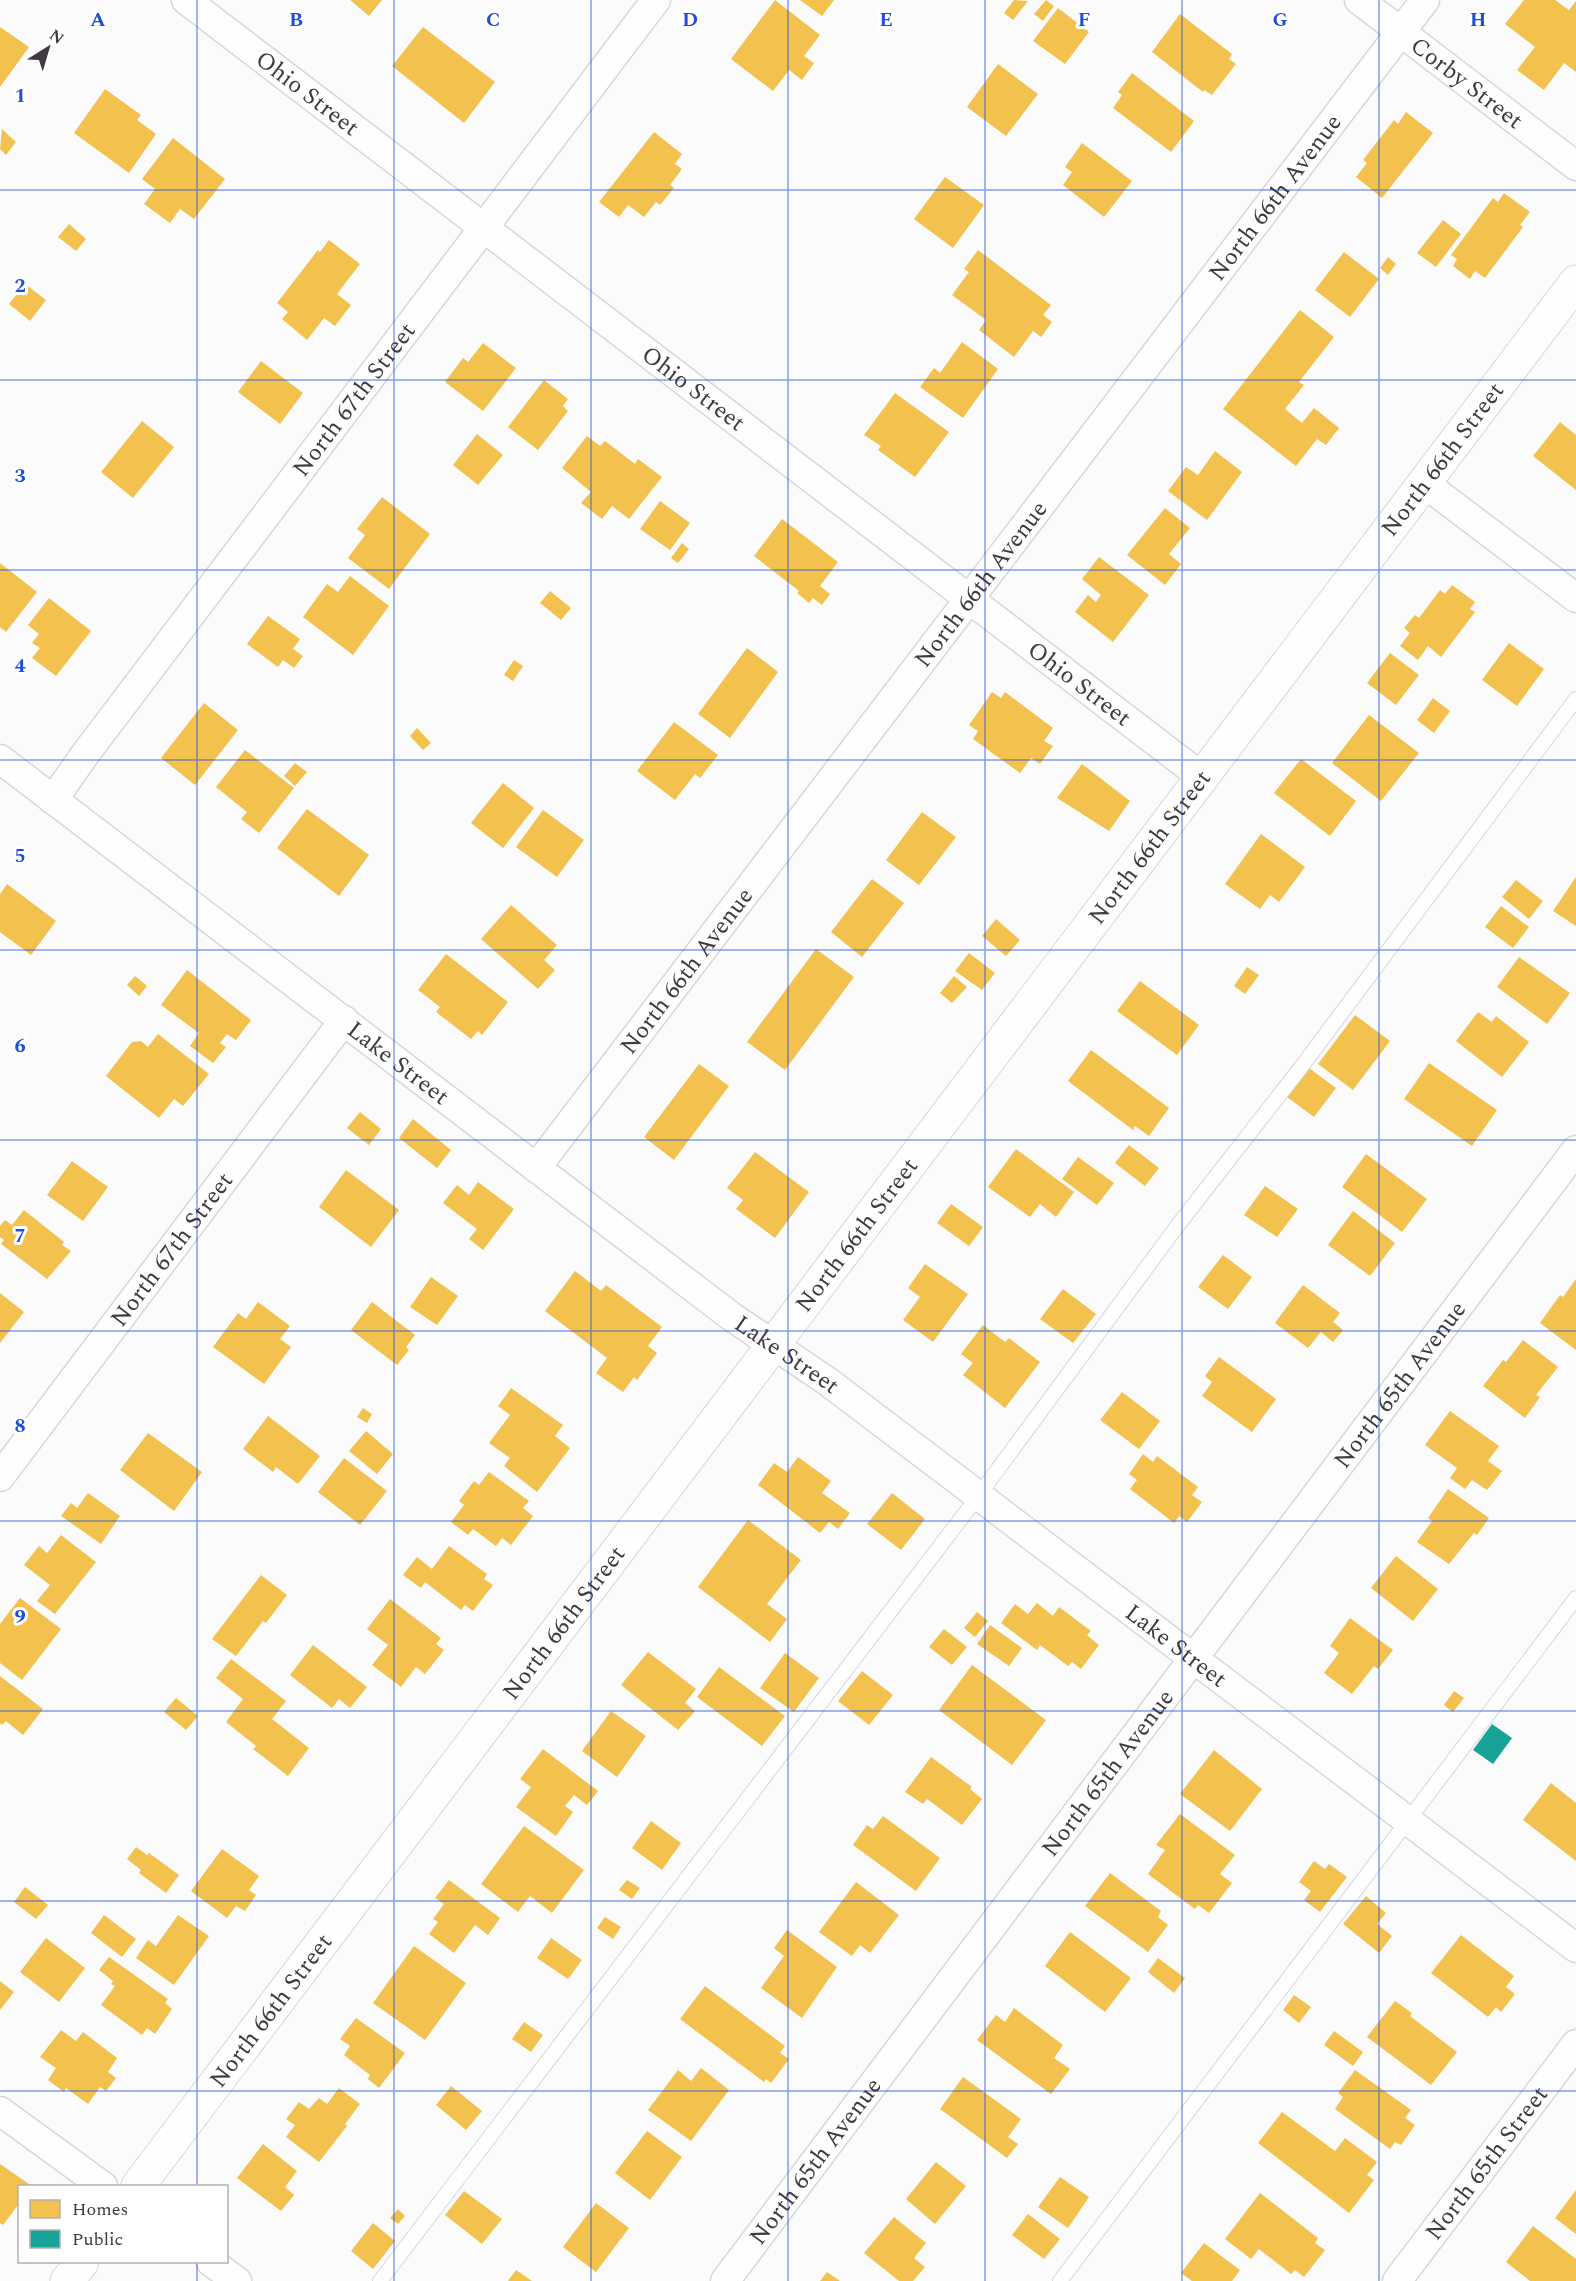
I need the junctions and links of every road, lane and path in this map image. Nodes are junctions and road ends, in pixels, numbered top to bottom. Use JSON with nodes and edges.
{"nodes":[{"id":1,"x":186,"y":0,"type":"edge"},
{"id":2,"x":656,"y":0,"type":"edge"},
{"id":3,"x":1359,"y":0,"type":"edge"},
{"id":4,"x":1425,"y":0,"type":"edge"},
{"id":5,"x":1401,"y":31,"type":"junction"},
{"id":6,"x":1576,"y":166,"type":"edge"},
{"id":7,"x":484,"y":228,"type":"junction"},
{"id":8,"x":1576,"y":282,"type":"edge"},
{"id":9,"x":1424,"y":483,"type":"junction"},
{"id":10,"x":969,"y":598,"type":"junction"},
{"id":11,"x":1576,"y":598,"type":"edge"},
{"id":12,"x":1576,"y":699,"type":"edge"},
{"id":13,"x":0,"y":759,"type":"edge"},
{"id":14,"x":1202,"y":777,"type":"junction"},
{"id":15,"x":53,"y":800,"type":"junction"},
{"id":16,"x":344,"y":1020,"type":"junction"},
{"id":17,"x":1576,"y":1150,"type":"edge"},
{"id":18,"x":536,"y":1168,"type":"junction"},
{"id":19,"x":772,"y":1344,"type":"junction"},
{"id":20,"x":0,"y":1477,"type":"edge"},
{"id":21,"x":979,"y":1495,"type":"junction"},
{"id":22,"x":1576,"y":1598,"type":"edge"},
{"id":23,"x":1194,"y":1657,"type":"junction"},
{"id":24,"x":1408,"y":1820,"type":"junction"},
{"id":25,"x":1576,"y":1948,"type":"edge"},
{"id":26,"x":1576,"y":2044,"type":"edge"},
{"id":27,"x":0,"y":2111,"type":"edge"},
{"id":28,"x":100,"y":2185,"type":"edge"},
{"id":29,"x":140,"y":2185,"type":"edge"},
{"id":30,"x":81,"y":2263,"type":"edge"},
{"id":31,"x":212,"y":2263,"type":"edge"},
{"id":32,"x":67,"y":2281,"type":"edge"},
{"id":33,"x":237,"y":2281,"type":"edge"},
{"id":34,"x":380,"y":2281,"type":"edge"},
{"id":35,"x":725,"y":2281,"type":"edge"},
{"id":36,"x":1060,"y":2281,"type":"edge"},
{"id":37,"x":1397,"y":2281,"type":"edge"}],
"edges":[{"from":1,"to":7,"type":"street","name":"Ohio Street"},
{"from":2,"to":7,"type":"street","name":"North 67th Street"},
{"from":3,"to":5,"type":"street","name":"Corby Street"},
{"from":4,"to":5,"type":"street","name":"North 66th Avenue"},
{"from":5,"to":6,"type":"street","name":"Corby Street"},
{"from":5,"to":10,"type":"street","name":"North 66th Avenue"},
{"from":7,"to":10,"type":"street","name":"Ohio Street"},
{"from":7,"to":15,"type":"street","name":"North 67th Street"},
{"from":8,"to":9,"type":"street","name":"North 66th Street"},
{"from":9,"to":11,"type":"street"},
{"from":9,"to":14,"type":"street","name":"North 66th Street"},
{"from":10,"to":14,"type":"street","name":"Ohio Street"},
{"from":10,"to":18,"type":"street","name":"North 66th Avenue"},
{"from":12,"to":21,"type":"lane"},
{"from":13,"to":15,"type":"street","name":"Lake Street"},
{"from":14,"to":19,"type":"street","name":"North 66th Street"},
{"from":15,"to":16,"type":"street","name":"Lake Street"},
{"from":16,"to":18,"type":"street","name":"Lake Street"},
{"from":16,"to":20,"type":"street","name":"North 67th Street"},
{"from":17,"to":23,"type":"street","name":"North 65th Avenue"},
{"from":18,"to":19,"type":"street","name":"Lake Street"},
{"from":19,"to":21,"type":"street","name":"Lake Street"},
{"from":19,"to":29,"type":"street","name":"North 66th Street"},
{"from":21,"to":23,"type":"street","name":"Lake Street"},
{"from":21,"to":34,"type":"lane"},
{"from":22,"to":24,"type":"lane"},
{"from":23,"to":24,"type":"street","name":"Lake Street"},
{"from":23,"to":35,"type":"street","name":"North 65th Avenue"},
{"from":24,"to":25,"type":"street","name":"Lake Street"},
{"from":24,"to":36,"type":"lane"},
{"from":26,"to":37,"type":"street","name":"North 65th Street"},
{"from":27,"to":28,"type":"street"},
{"from":30,"to":32,"type":"street"},
{"from":31,"to":33,"type":"street"}]}
